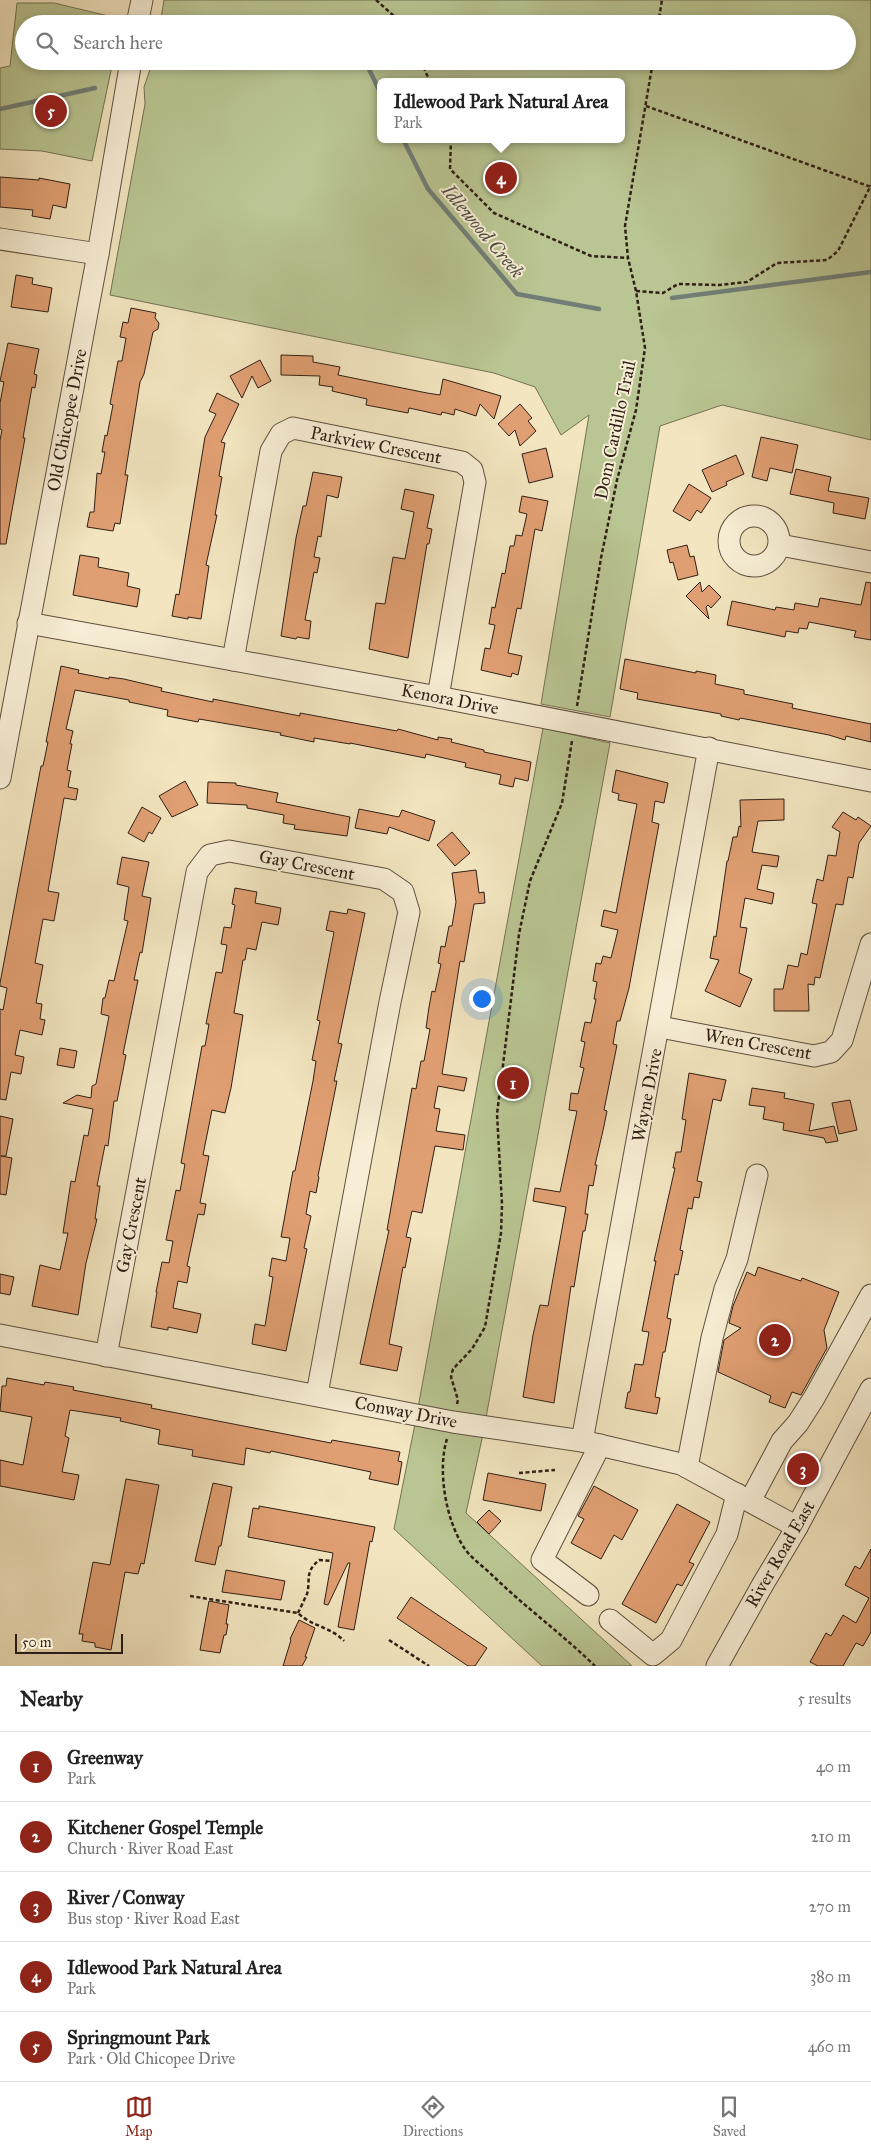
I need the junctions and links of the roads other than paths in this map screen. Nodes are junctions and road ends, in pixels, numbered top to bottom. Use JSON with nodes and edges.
{"nodes":[{"id":1,"x":142,"y":0,"type":"edge"},
{"id":2,"x":139,"y":15,"type":"edge"},
{"id":3,"x":129,"y":70,"type":"edge"},
{"id":4,"x":0,"y":239,"type":"edge"},
{"id":5,"x":98,"y":254,"type":"junction"},
{"id":6,"x":780,"y":545,"type":"dead end"},
{"id":7,"x":871,"y":562,"type":"edge"},
{"id":8,"x":28,"y":623,"type":"junction"},
{"id":9,"x":233,"y":660,"type":"junction"},
{"id":10,"x":438,"y":697,"type":"junction"},
{"id":11,"x":709,"y":748,"type":"junction"},
{"id":12,"x":0,"y":778,"type":"edge"},
{"id":13,"x":871,"y":781,"type":"edge"},
{"id":14,"x":871,"y":944,"type":"edge"},
{"id":15,"x":660,"y":1027,"type":"junction"},
{"id":16,"x":757,"y":1175,"type":"dead end"},
{"id":17,"x":871,"y":1295,"type":"edge"},
{"id":18,"x":0,"y":1335,"type":"edge"},
{"id":19,"x":106,"y":1356,"type":"junction"},
{"id":20,"x":871,"y":1389,"type":"edge"},
{"id":21,"x":317,"y":1394,"type":"junction"},
{"id":22,"x":591,"y":1443,"type":"junction"},
{"id":23,"x":687,"y":1467,"type":"junction"},
{"id":24,"x":744,"y":1498,"type":"junction"},
{"id":25,"x":797,"y":1528,"type":"junction"},
{"id":26,"x":588,"y":1595,"type":"dead end"},
{"id":27,"x":610,"y":1620,"type":"dead end"},
{"id":28,"x":717,"y":1666,"type":"edge"}],
"edges":[{"from":1,"to":2,"type":"street"},
{"from":3,"to":5,"type":"street","name":"Old Chicopee Drive"},
{"from":4,"to":5,"type":"street"},
{"from":5,"to":8,"type":"street","name":"Old Chicopee Drive"},
{"from":6,"to":7,"type":"street"},
{"from":8,"to":9,"type":"street","name":"Kenora Drive"},
{"from":8,"to":12,"type":"street","name":"Old Chicopee Drive"},
{"from":9,"to":10,"type":"street","name":"Kenora Drive"},
{"from":9,"to":10,"type":"street","name":"Parkview Crescent"},
{"from":10,"to":11,"type":"street","name":"Kenora Drive"},
{"from":11,"to":13,"type":"street","name":"Kenora Drive"},
{"from":11,"to":15,"type":"street","name":"Wayne Drive"},
{"from":14,"to":15,"type":"street","name":"Wren Crescent"},
{"from":15,"to":22,"type":"street","name":"Wayne Drive"},
{"from":16,"to":23,"type":"street"},
{"from":17,"to":24,"type":"street"},
{"from":18,"to":19,"type":"street","name":"Conway Drive"},
{"from":19,"to":21,"type":"street","name":"Conway Drive"},
{"from":19,"to":21,"type":"street","name":"Gay Crescent"},
{"from":20,"to":25,"type":"street","name":"River Road East"},
{"from":21,"to":22,"type":"street","name":"Conway Drive"},
{"from":22,"to":23,"type":"street","name":"Conway Drive"},
{"from":22,"to":26,"type":"street","name":"Wayne Drive"},
{"from":23,"to":24,"type":"street","name":"Conway Drive"},
{"from":24,"to":25,"type":"street","name":"Conway Drive"},
{"from":24,"to":27,"type":"street"},
{"from":25,"to":28,"type":"street","name":"River Road East"}]}
